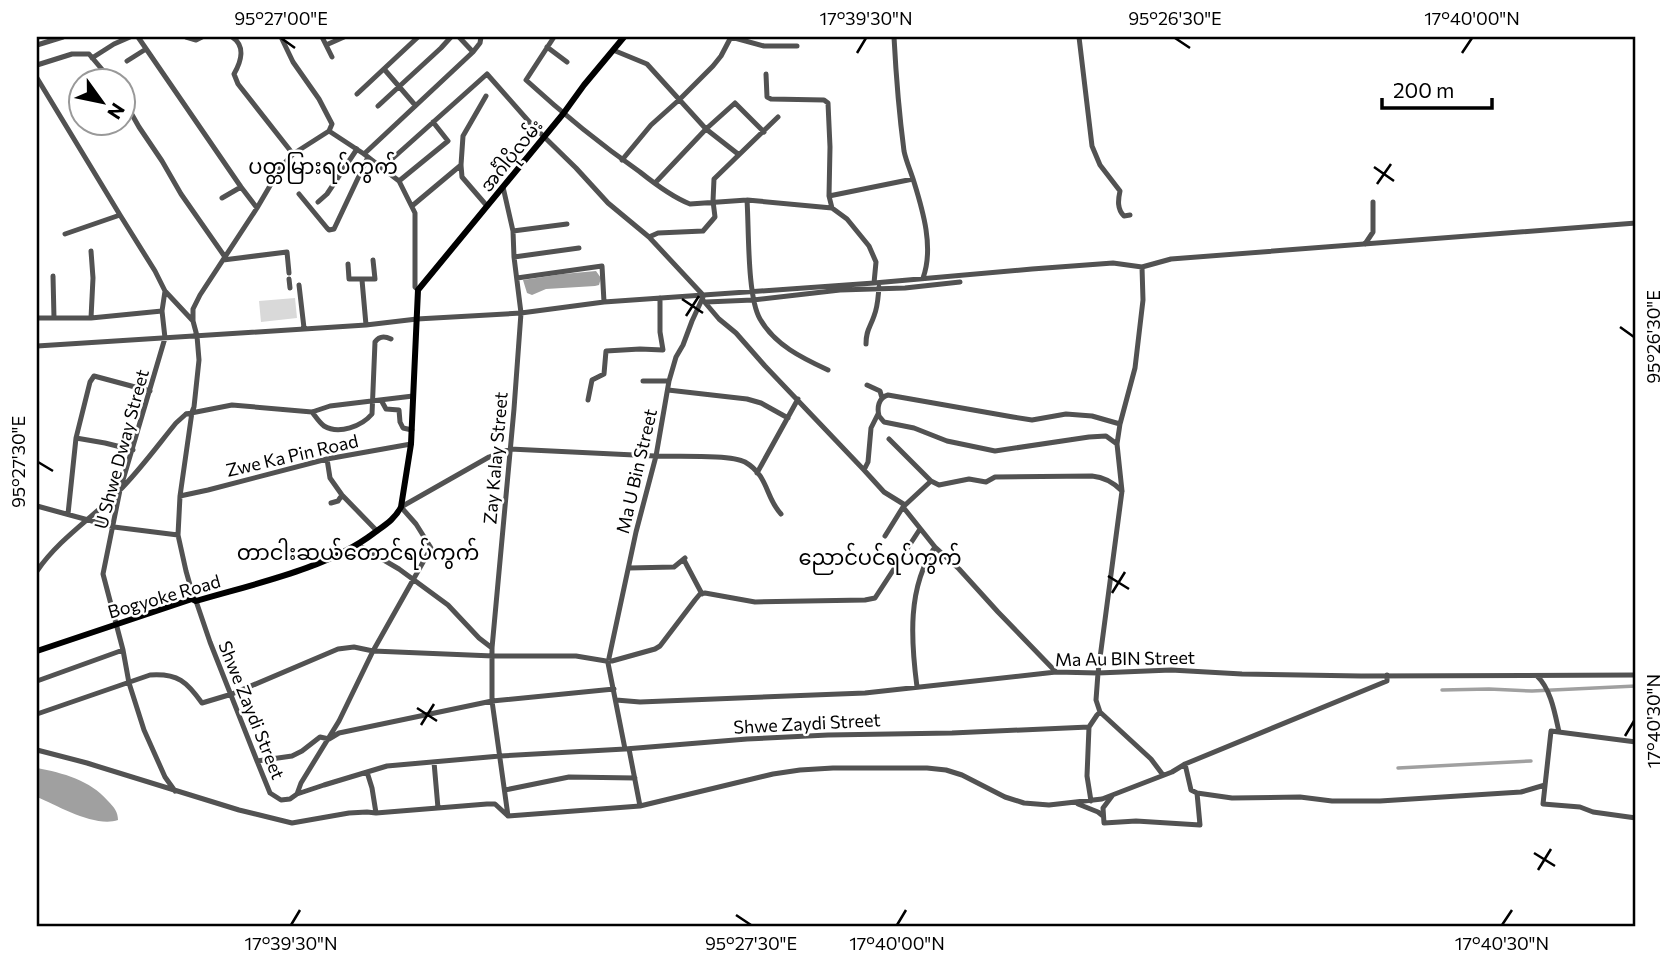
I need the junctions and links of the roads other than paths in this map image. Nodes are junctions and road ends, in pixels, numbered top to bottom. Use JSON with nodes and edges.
{"nodes":[{"id":1,"x":63,"y":37,"type":"edge"},
{"id":2,"x":130,"y":37,"type":"edge"},
{"id":3,"x":138,"y":37,"type":"edge"},
{"id":4,"x":186,"y":37,"type":"edge"},
{"id":5,"x":202,"y":37,"type":"edge"},
{"id":6,"x":281,"y":37,"type":"edge"},
{"id":7,"x":323,"y":37,"type":"edge"},
{"id":8,"x":344,"y":37,"type":"edge"},
{"id":9,"x":418,"y":37,"type":"edge"},
{"id":10,"x":451,"y":37,"type":"edge"},
{"id":11,"x":459,"y":37,"type":"edge"},
{"id":12,"x":481,"y":37,"type":"edge"},
{"id":13,"x":554,"y":37,"type":"edge"},
{"id":14,"x":624,"y":37,"type":"edge"},
{"id":15,"x":731,"y":37,"type":"edge"},
{"id":16,"x":894,"y":37,"type":"edge"},
{"id":17,"x":1079,"y":37,"type":"edge"},
{"id":18,"x":237,"y":38,"type":"edge"},
{"id":19,"x":326,"y":45,"type":"junction"},
{"id":20,"x":37,"y":46,"type":"edge"},
{"id":21,"x":797,"y":46,"type":"dead end"},
{"id":22,"x":548,"y":47,"type":"junction"},
{"id":23,"x":146,"y":49,"type":"junction"},
{"id":24,"x":613,"y":50,"type":"junction"},
{"id":25,"x":472,"y":52,"type":"junction"},
{"id":26,"x":332,"y":57,"type":"dead end"},
{"id":27,"x":92,"y":58,"type":"junction"},
{"id":28,"x":127,"y":61,"type":"dead end"},
{"id":29,"x":567,"y":62,"type":"dead end"},
{"id":30,"x":37,"y":65,"type":"edge"},
{"id":31,"x":99,"y":66,"type":"edge"},
{"id":32,"x":160,"y":68,"type":"junction"},
{"id":33,"x":384,"y":69,"type":"junction"},
{"id":34,"x":151,"y":73,"type":"dead end"},
{"id":35,"x":766,"y":74,"type":"dead end"},
{"id":36,"x":37,"y":78,"type":"edge"},
{"id":37,"x":400,"y":87,"type":"junction"},
{"id":38,"x":357,"y":94,"type":"dead end"},
{"id":39,"x":486,"y":96,"type":"dead end"},
{"id":40,"x":680,"y":99,"type":"junction"},
{"id":41,"x":415,"y":105,"type":"junction"},
{"id":42,"x":378,"y":106,"type":"dead end"},
{"id":43,"x":563,"y":114,"type":"junction"},
{"id":44,"x":778,"y":117,"type":"dead end"},
{"id":45,"x":136,"y":122,"type":"edge"},
{"id":46,"x":433,"y":122,"type":"junction"},
{"id":47,"x":706,"y":129,"type":"junction"},
{"id":48,"x":329,"y":131,"type":"junction"},
{"id":49,"x":764,"y":132,"type":"junction"},
{"id":50,"x":544,"y":136,"type":"junction"},
{"id":51,"x":356,"y":149,"type":"junction"},
{"id":52,"x":293,"y":154,"type":"junction"},
{"id":53,"x":738,"y":154,"type":"junction"},
{"id":54,"x":366,"y":155,"type":"junction"},
{"id":55,"x":622,"y":160,"type":"junction"},
{"id":56,"x":461,"y":165,"type":"junction"},
{"id":57,"x":383,"y":167,"type":"junction"},
{"id":58,"x":913,"y":179,"type":"junction"},
{"id":59,"x":399,"y":181,"type":"junction"},
{"id":60,"x":655,"y":183,"type":"junction"},
{"id":61,"x":241,"y":187,"type":"junction"},
{"id":62,"x":502,"y":187,"type":"junction"},
{"id":63,"x":299,"y":194,"type":"dead end"},
{"id":64,"x":829,"y":196,"type":"junction"},
{"id":65,"x":222,"y":198,"type":"dead end"},
{"id":66,"x":747,"y":200,"type":"junction"},
{"id":67,"x":713,"y":201,"type":"junction"},
{"id":68,"x":318,"y":202,"type":"dead end"},
{"id":69,"x":1373,"y":202,"type":"dead end"},
{"id":70,"x":412,"y":206,"type":"junction"},
{"id":71,"x":487,"y":206,"type":"junction"},
{"id":72,"x":257,"y":208,"type":"junction"},
{"id":73,"x":832,"y":208,"type":"junction"},
{"id":74,"x":120,"y":215,"type":"junction"},
{"id":75,"x":1130,"y":215,"type":"dead end"},
{"id":76,"x":1636,"y":223,"type":"edge"},
{"id":77,"x":567,"y":224,"type":"dead end"},
{"id":78,"x":513,"y":231,"type":"junction"},
{"id":79,"x":65,"y":234,"type":"dead end"},
{"id":80,"x":649,"y":237,"type":"junction"},
{"id":81,"x":1365,"y":244,"type":"junction"},
{"id":82,"x":579,"y":248,"type":"dead end"},
{"id":83,"x":91,"y":251,"type":"dead end"},
{"id":84,"x":514,"y":257,"type":"junction"},
{"id":85,"x":224,"y":258,"type":"junction"},
{"id":86,"x":373,"y":260,"type":"dead end"},
{"id":87,"x":348,"y":264,"type":"dead end"},
{"id":88,"x":1142,"y":267,"type":"junction"},
{"id":89,"x":53,"y":276,"type":"dead end"},
{"id":90,"x":517,"y":278,"type":"junction"},
{"id":91,"x":923,"y":278,"type":"junction"},
{"id":92,"x":362,"y":280,"type":"junction"},
{"id":93,"x":877,"y":282,"type":"junction"},
{"id":94,"x":960,"y":282,"type":"dead end"},
{"id":95,"x":299,"y":285,"type":"dead end"},
{"id":96,"x":290,"y":288,"type":"dead end"},
{"id":97,"x":878,"y":289,"type":"junction"},
{"id":98,"x":418,"y":290,"type":"junction"},
{"id":99,"x":164,"y":291,"type":"junction"},
{"id":100,"x":752,"y":292,"type":"junction"},
{"id":101,"x":660,"y":298,"type":"junction"},
{"id":102,"x":703,"y":298,"type":"junction"},
{"id":103,"x":753,"y":300,"type":"junction"},
{"id":104,"x":604,"y":302,"type":"junction"},
{"id":105,"x":162,"y":311,"type":"junction"},
{"id":106,"x":521,"y":313,"type":"junction"},
{"id":107,"x":37,"y":318,"type":"edge"},
{"id":108,"x":54,"y":318,"type":"junction"},
{"id":109,"x":92,"y":318,"type":"junction"},
{"id":110,"x":417,"y":319,"type":"junction"},
{"id":111,"x":194,"y":321,"type":"junction"},
{"id":112,"x":366,"y":324,"type":"junction"},
{"id":113,"x":303,"y":328,"type":"junction"},
{"id":114,"x":197,"y":336,"type":"junction"},
{"id":115,"x":165,"y":338,"type":"junction"},
{"id":116,"x":391,"y":339,"type":"dead end"},
{"id":117,"x":866,"y":344,"type":"dead end"},
{"id":118,"x":37,"y":346,"type":"edge"},
{"id":119,"x":828,"y":370,"type":"dead end"},
{"id":120,"x":643,"y":381,"type":"dead end"},
{"id":121,"x":669,"y":382,"type":"junction"},
{"id":122,"x":867,"y":385,"type":"dead end"},
{"id":123,"x":668,"y":390,"type":"junction"},
{"id":124,"x":150,"y":391,"type":"junction"},
{"id":125,"x":413,"y":396,"type":"junction"},
{"id":126,"x":882,"y":398,"type":"junction"},
{"id":127,"x":797,"y":399,"type":"junction"},
{"id":128,"x":382,"y":400,"type":"junction"},
{"id":129,"x":588,"y":400,"type":"dead end"},
{"id":130,"x":373,"y":401,"type":"junction"},
{"id":131,"x":191,"y":411,"type":"junction"},
{"id":132,"x":312,"y":412,"type":"junction"},
{"id":133,"x":878,"y":414,"type":"junction"},
{"id":134,"x":788,"y":418,"type":"junction"},
{"id":135,"x":1119,"y":424,"type":"junction"},
{"id":136,"x":412,"y":430,"type":"junction"},
{"id":137,"x":76,"y":438,"type":"junction"},
{"id":138,"x":890,"y":439,"type":"dead end"},
{"id":139,"x":411,"y":444,"type":"junction"},
{"id":140,"x":1117,"y":444,"type":"junction"},
{"id":141,"x":510,"y":449,"type":"junction"},
{"id":142,"x":133,"y":450,"type":"junction"},
{"id":143,"x":656,"y":456,"type":"junction"},
{"id":144,"x":327,"y":459,"type":"junction"},
{"id":145,"x":864,"y":470,"type":"junction"},
{"id":146,"x":757,"y":473,"type":"junction"},
{"id":147,"x":930,"y":481,"type":"junction"},
{"id":148,"x":120,"y":490,"type":"junction"},
{"id":149,"x":1122,"y":491,"type":"junction"},
{"id":150,"x":342,"y":495,"type":"junction"},
{"id":151,"x":180,"y":496,"type":"junction"},
{"id":152,"x":331,"y":503,"type":"dead end"},
{"id":153,"x":37,"y":506,"type":"edge"},
{"id":154,"x":904,"y":506,"type":"junction"},
{"id":155,"x":401,"y":507,"type":"junction"},
{"id":156,"x":68,"y":514,"type":"junction"},
{"id":157,"x":781,"y":514,"type":"dead end"},
{"id":158,"x":86,"y":519,"type":"junction"},
{"id":159,"x":114,"y":527,"type":"junction"},
{"id":160,"x":920,"y":529,"type":"junction"},
{"id":161,"x":377,"y":531,"type":"junction"},
{"id":162,"x":178,"y":535,"type":"junction"},
{"id":163,"x":885,"y":536,"type":"dead end"},
{"id":164,"x":358,"y":545,"type":"junction"},
{"id":165,"x":935,"y":547,"type":"junction"},
{"id":166,"x":629,"y":568,"type":"junction"},
{"id":167,"x":37,"y":571,"type":"edge"},
{"id":168,"x":413,"y":581,"type":"junction"},
{"id":169,"x":702,"y":594,"type":"junction"},
{"id":170,"x":195,"y":600,"type":"junction"},
{"id":171,"x":116,"y":624,"type":"junction"},
{"id":172,"x":492,"y":648,"type":"junction"},
{"id":173,"x":123,"y":650,"type":"junction"},
{"id":174,"x":373,"y":650,"type":"junction"},
{"id":175,"x":37,"y":651,"type":"edge"},
{"id":176,"x":493,"y":656,"type":"junction"},
{"id":177,"x":609,"y":661,"type":"junction"},
{"id":178,"x":1056,"y":672,"type":"junction"},
{"id":179,"x":1098,"y":673,"type":"junction"},
{"id":180,"x":1387,"y":675,"type":"junction"},
{"id":181,"x":1636,"y":675,"type":"edge"},
{"id":182,"x":1537,"y":676,"type":"junction"},
{"id":183,"x":37,"y":681,"type":"edge"},
{"id":184,"x":129,"y":682,"type":"junction"},
{"id":185,"x":917,"y":687,"type":"junction"},
{"id":186,"x":614,"y":689,"type":"junction"},
{"id":187,"x":232,"y":694,"type":"junction"},
{"id":188,"x":616,"y":700,"type":"junction"},
{"id":189,"x":492,"y":701,"type":"junction"},
{"id":190,"x":1101,"y":712,"type":"junction"},
{"id":191,"x":37,"y":714,"type":"edge"},
{"id":192,"x":1088,"y":727,"type":"junction"},
{"id":193,"x":1559,"y":732,"type":"junction"},
{"id":194,"x":329,"y":739,"type":"junction"},
{"id":195,"x":1636,"y":742,"type":"edge"},
{"id":196,"x":627,"y":749,"type":"junction"},
{"id":197,"x":37,"y":750,"type":"edge"},
{"id":198,"x":500,"y":755,"type":"junction"},
{"id":199,"x":257,"y":761,"type":"junction"},
{"id":200,"x":434,"y":762,"type":"junction"},
{"id":201,"x":1185,"y":764,"type":"junction"},
{"id":202,"x":367,"y":772,"type":"junction"},
{"id":203,"x":1163,"y":775,"type":"junction"},
{"id":204,"x":635,"y":778,"type":"junction"},
{"id":205,"x":1545,"y":785,"type":"junction"},
{"id":206,"x":505,"y":790,"type":"junction"},
{"id":207,"x":175,"y":791,"type":"junction"},
{"id":208,"x":1197,"y":793,"type":"junction"},
{"id":209,"x":297,"y":794,"type":"junction"},
{"id":210,"x":1112,"y":796,"type":"junction"},
{"id":211,"x":1091,"y":801,"type":"junction"},
{"id":212,"x":1077,"y":803,"type":"junction"},
{"id":213,"x":640,"y":806,"type":"junction"},
{"id":214,"x":439,"y":808,"type":"junction"},
{"id":215,"x":376,"y":813,"type":"junction"},
{"id":216,"x":508,"y":816,"type":"junction"},
{"id":217,"x":1103,"y":816,"type":"junction"},
{"id":218,"x":1636,"y":818,"type":"edge"}],
"edges":[{"from":1,"to":20,"type":"street"},
{"from":2,"to":27,"type":"street"},
{"from":3,"to":23,"type":"street"},
{"from":4,"to":5,"type":"street"},
{"from":6,"to":48,"type":"street"},
{"from":7,"to":19,"type":"street"},
{"from":8,"to":19,"type":"street"},
{"from":9,"to":33,"type":"street"},
{"from":10,"to":37,"type":"street"},
{"from":11,"to":25,"type":"street"},
{"from":12,"to":25,"type":"street"},
{"from":13,"to":22,"type":"street"},
{"from":14,"to":24,"type":"main road","name":"အင်္ဂါပိုလမ်း"},
{"from":15,"to":21,"type":"street"},
{"from":15,"to":40,"type":"street"},
{"from":16,"to":58,"type":"street"},
{"from":17,"to":75,"type":"street"},
{"from":18,"to":52,"type":"street"},
{"from":19,"to":26,"type":"street"},
{"from":22,"to":29,"type":"street"},
{"from":22,"to":43,"type":"street"},
{"from":23,"to":28,"type":"street"},
{"from":23,"to":32,"type":"street"},
{"from":24,"to":40,"type":"street"},
{"from":24,"to":43,"type":"main road","name":"အင်္ဂါပိုလမ်း"},
{"from":25,"to":41,"type":"street"},
{"from":27,"to":30,"type":"street"},
{"from":27,"to":31,"type":"street"},
{"from":32,"to":34,"type":"street"},
{"from":32,"to":61,"type":"street"},
{"from":33,"to":37,"type":"street"},
{"from":33,"to":38,"type":"street"},
{"from":35,"to":64,"type":"street"},
{"from":36,"to":74,"type":"street"},
{"from":37,"to":41,"type":"street"},
{"from":37,"to":42,"type":"street"},
{"from":39,"to":56,"type":"street"},
{"from":40,"to":47,"type":"street"},
{"from":40,"to":55,"type":"street"},
{"from":41,"to":54,"type":"street"},
{"from":43,"to":50,"type":"main road","name":"အင်္ဂါပိုလမ်း"},
{"from":43,"to":55,"type":"street"},
{"from":44,"to":49,"type":"street"},
{"from":45,"to":85,"type":"street"},
{"from":46,"to":50,"type":"street"},
{"from":46,"to":57,"type":"street"},
{"from":46,"to":59,"type":"street"},
{"from":47,"to":49,"type":"street"},
{"from":47,"to":53,"type":"street"},
{"from":47,"to":60,"type":"street"},
{"from":48,"to":51,"type":"street"},
{"from":48,"to":52,"type":"street"},
{"from":49,"to":53,"type":"street"},
{"from":50,"to":62,"type":"main road","name":"အင်္ဂါပိုလမ်း"},
{"from":50,"to":80,"type":"street"},
{"from":51,"to":54,"type":"street"},
{"from":51,"to":68,"type":"street"},
{"from":52,"to":72,"type":"street"},
{"from":53,"to":67,"type":"street"},
{"from":54,"to":57,"type":"street"},
{"from":54,"to":63,"type":"street"},
{"from":55,"to":60,"type":"street"},
{"from":56,"to":70,"type":"street"},
{"from":56,"to":71,"type":"street"},
{"from":57,"to":59,"type":"street"},
{"from":58,"to":64,"type":"street"},
{"from":58,"to":91,"type":"street"},
{"from":59,"to":70,"type":"street"},
{"from":60,"to":67,"type":"street"},
{"from":61,"to":65,"type":"street"},
{"from":61,"to":72,"type":"street"},
{"from":62,"to":71,"type":"main road","name":"အင်္ဂါပိုလမ်း"},
{"from":62,"to":78,"type":"street","name":"Zay Kalay Street"},
{"from":64,"to":73,"type":"street"},
{"from":66,"to":67,"type":"street"},
{"from":66,"to":73,"type":"street"},
{"from":66,"to":100,"type":"street"},
{"from":67,"to":80,"type":"street"},
{"from":69,"to":81,"type":"street"},
{"from":70,"to":98,"type":"street"},
{"from":71,"to":98,"type":"main road","name":"အင်္ဂါပိုလမ်း"},
{"from":72,"to":85,"type":"street"},
{"from":73,"to":93,"type":"street"},
{"from":74,"to":79,"type":"street"},
{"from":74,"to":99,"type":"street"},
{"from":76,"to":81,"type":"street"},
{"from":77,"to":78,"type":"street"},
{"from":78,"to":84,"type":"street","name":"Zay Kalay Street"},
{"from":80,"to":102,"type":"street"},
{"from":81,"to":88,"type":"street"},
{"from":82,"to":84,"type":"street"},
{"from":83,"to":109,"type":"street"},
{"from":84,"to":90,"type":"street","name":"Zay Kalay Street"},
{"from":85,"to":96,"type":"street"},
{"from":85,"to":111,"type":"street"},
{"from":86,"to":92,"type":"street"},
{"from":87,"to":92,"type":"street"},
{"from":88,"to":91,"type":"street"},
{"from":88,"to":135,"type":"street"},
{"from":89,"to":108,"type":"street"},
{"from":90,"to":104,"type":"street"},
{"from":90,"to":106,"type":"street","name":"Zay Kalay Street"},
{"from":91,"to":93,"type":"street"},
{"from":92,"to":112,"type":"street"},
{"from":93,"to":97,"type":"street"},
{"from":93,"to":100,"type":"street"},
{"from":94,"to":97,"type":"street"},
{"from":95,"to":113,"type":"street"},
{"from":97,"to":103,"type":"street"},
{"from":97,"to":117,"type":"street"},
{"from":98,"to":110,"type":"main road"},
{"from":99,"to":105,"type":"street","name":"U Shwe Dway Street"},
{"from":99,"to":111,"type":"street"},
{"from":100,"to":102,"type":"street"},
{"from":100,"to":103,"type":"street"},
{"from":101,"to":102,"type":"street"},
{"from":101,"to":104,"type":"street"},
{"from":101,"to":129,"type":"street"},
{"from":102,"to":103,"type":"street"},
{"from":102,"to":121,"type":"street","name":"Ma U Bin Street"},
{"from":102,"to":127,"type":"street"},
{"from":103,"to":119,"type":"street"},
{"from":104,"to":106,"type":"street"},
{"from":105,"to":109,"type":"street"},
{"from":105,"to":115,"type":"street","name":"U Shwe Dway Street"},
{"from":106,"to":110,"type":"street"},
{"from":106,"to":141,"type":"street","name":"Zay Kalay Street"},
{"from":107,"to":108,"type":"street"},
{"from":108,"to":109,"type":"street"},
{"from":110,"to":112,"type":"street"},
{"from":110,"to":125,"type":"main road"},
{"from":111,"to":114,"type":"street","name":"Shwe Zaydi Street"},
{"from":112,"to":113,"type":"street"},
{"from":113,"to":114,"type":"street"},
{"from":114,"to":115,"type":"street"},
{"from":114,"to":131,"type":"street","name":"Shwe Zaydi Street"},
{"from":115,"to":118,"type":"street"},
{"from":115,"to":124,"type":"street","name":"U Shwe Dway Street"},
{"from":116,"to":130,"type":"street"},
{"from":120,"to":121,"type":"street"},
{"from":121,"to":123,"type":"street","name":"Ma U Bin Street"},
{"from":122,"to":126,"type":"street"},
{"from":123,"to":134,"type":"street"},
{"from":123,"to":143,"type":"street","name":"Ma U Bin Street"},
{"from":124,"to":137,"type":"street"},
{"from":124,"to":142,"type":"street","name":"U Shwe Dway Street"},
{"from":125,"to":128,"type":"street"},
{"from":125,"to":136,"type":"main road"},
{"from":126,"to":133,"type":"street"},
{"from":126,"to":135,"type":"street"},
{"from":127,"to":134,"type":"street"},
{"from":127,"to":145,"type":"street"},
{"from":128,"to":130,"type":"street"},
{"from":128,"to":136,"type":"street"},
{"from":130,"to":132,"type":"street"},
{"from":130,"to":132,"type":"street"},
{"from":131,"to":132,"type":"street"},
{"from":131,"to":148,"type":"street"},
{"from":131,"to":151,"type":"street","name":"Shwe Zaydi Street"},
{"from":133,"to":140,"type":"street"},
{"from":133,"to":145,"type":"street"},
{"from":134,"to":146,"type":"street"},
{"from":135,"to":140,"type":"street"},
{"from":136,"to":139,"type":"main road"},
{"from":137,"to":142,"type":"street"},
{"from":137,"to":156,"type":"street"},
{"from":138,"to":147,"type":"street"},
{"from":139,"to":144,"type":"street","name":"Zwe Ka Pin Road"},
{"from":139,"to":155,"type":"main road"},
{"from":140,"to":149,"type":"street"},
{"from":141,"to":143,"type":"street"},
{"from":141,"to":155,"type":"street"},
{"from":141,"to":172,"type":"street","name":"Zay Kalay Street"},
{"from":142,"to":148,"type":"street","name":"U Shwe Dway Street"},
{"from":143,"to":146,"type":"street"},
{"from":143,"to":166,"type":"street","name":"Ma U Bin Street"},
{"from":144,"to":150,"type":"street"},
{"from":144,"to":151,"type":"street","name":"Zwe Ka Pin Road"},
{"from":145,"to":154,"type":"street"},
{"from":146,"to":157,"type":"street"},
{"from":147,"to":149,"type":"street"},
{"from":147,"to":154,"type":"street"},
{"from":148,"to":158,"type":"street"},
{"from":148,"to":159,"type":"street","name":"U Shwe Dway Street"},
{"from":149,"to":179,"type":"street"},
{"from":150,"to":152,"type":"street"},
{"from":150,"to":161,"type":"street"},
{"from":151,"to":162,"type":"street","name":"Shwe Zaydi Street"},
{"from":153,"to":156,"type":"street"},
{"from":154,"to":160,"type":"street"},
{"from":154,"to":163,"type":"street"},
{"from":155,"to":161,"type":"main road","name":"Bogyoke Road"},
{"from":155,"to":168,"type":"street"},
{"from":156,"to":158,"type":"street"},
{"from":158,"to":159,"type":"street"},
{"from":158,"to":167,"type":"street"},
{"from":159,"to":162,"type":"street"},
{"from":159,"to":171,"type":"street","name":"U Shwe Dway Street"},
{"from":160,"to":165,"type":"street"},
{"from":160,"to":169,"type":"street"},
{"from":161,"to":164,"type":"main road","name":"Bogyoke Road"},
{"from":162,"to":170,"type":"street","name":"Shwe Zaydi Street"},
{"from":164,"to":168,"type":"street"},
{"from":164,"to":170,"type":"main road","name":"Bogyoke Road"},
{"from":165,"to":178,"type":"street"},
{"from":165,"to":185,"type":"street"},
{"from":166,"to":169,"type":"street"},
{"from":166,"to":177,"type":"street","name":"Ma U Bin Street"},
{"from":168,"to":172,"type":"street"},
{"from":168,"to":174,"type":"street"},
{"from":169,"to":177,"type":"street"},
{"from":170,"to":171,"type":"main road","name":"Bogyoke Road"},
{"from":170,"to":187,"type":"street","name":"Shwe Zaydi Street"},
{"from":171,"to":173,"type":"street","name":"U Shwe Dway Street"},
{"from":171,"to":175,"type":"main road","name":"Bogyoke Road"},
{"from":172,"to":176,"type":"street","name":"Zay Kalay Street"},
{"from":173,"to":183,"type":"street"},
{"from":173,"to":184,"type":"street","name":"U Shwe Dway Street"},
{"from":174,"to":176,"type":"street"},
{"from":174,"to":187,"type":"street"},
{"from":174,"to":194,"type":"street"},
{"from":176,"to":177,"type":"street"},
{"from":176,"to":189,"type":"street","name":"Zay Kalay Street"},
{"from":177,"to":186,"type":"street","name":"Ma U Bin Street"},
{"from":178,"to":179,"type":"street","name":"Ma Au BIN Street"},
{"from":178,"to":185,"type":"street","name":"Ma Au BIN Street"},
{"from":179,"to":180,"type":"street","name":"Ma Au BIN Street"},
{"from":179,"to":190,"type":"street"},
{"from":180,"to":182,"type":"street","name":"Ma Au BIN Street"},
{"from":180,"to":201,"type":"street"},
{"from":181,"to":182,"type":"street","name":"Ma Au BIN Street"},
{"from":182,"to":193,"type":"street"},
{"from":184,"to":187,"type":"street"},
{"from":184,"to":191,"type":"street"},
{"from":184,"to":207,"type":"street","name":"U Shwe Dway Street"},
{"from":185,"to":188,"type":"street","name":"Ma Au BIN Street"},
{"from":186,"to":188,"type":"street","name":"Ma U Bin Street"},
{"from":186,"to":189,"type":"street"},
{"from":187,"to":199,"type":"street","name":"Shwe Zaydi Street"},
{"from":188,"to":196,"type":"street","name":"Ma U Bin Street"},
{"from":189,"to":194,"type":"street"},
{"from":189,"to":198,"type":"street","name":"Zay Kalay Street"},
{"from":190,"to":192,"type":"street"},
{"from":190,"to":203,"type":"street"},
{"from":192,"to":196,"type":"street","name":"Shwe Zaydi Street"},
{"from":192,"to":211,"type":"street"},
{"from":193,"to":195,"type":"street"},
{"from":193,"to":205,"type":"street"},
{"from":194,"to":199,"type":"street"},
{"from":194,"to":209,"type":"street"},
{"from":196,"to":198,"type":"street","name":"Shwe Zaydi Street"},
{"from":196,"to":204,"type":"street","name":"Ma U Bin Street"},
{"from":197,"to":207,"type":"street"},
{"from":198,"to":200,"type":"street","name":"Shwe Zaydi Street"},
{"from":198,"to":206,"type":"street","name":"Zay Kalay Street"},
{"from":199,"to":209,"type":"street","name":"Shwe Zaydi Street"},
{"from":200,"to":202,"type":"street","name":"Shwe Zaydi Street"},
{"from":200,"to":214,"type":"street"},
{"from":201,"to":203,"type":"street"},
{"from":201,"to":208,"type":"street"},
{"from":202,"to":209,"type":"street","name":"Shwe Zaydi Street"},
{"from":202,"to":215,"type":"street"},
{"from":203,"to":210,"type":"street"},
{"from":204,"to":206,"type":"street"},
{"from":204,"to":213,"type":"street","name":"Ma U Bin Street"},
{"from":205,"to":208,"type":"street"},
{"from":205,"to":218,"type":"street"},
{"from":206,"to":216,"type":"street","name":"Zay Kalay Street"},
{"from":207,"to":215,"type":"street"},
{"from":208,"to":217,"type":"street"},
{"from":210,"to":211,"type":"street"},
{"from":210,"to":217,"type":"street"},
{"from":211,"to":212,"type":"street"},
{"from":212,"to":213,"type":"street"},
{"from":212,"to":217,"type":"street"},
{"from":213,"to":216,"type":"street"},
{"from":214,"to":215,"type":"street"},
{"from":214,"to":216,"type":"street"}]}
